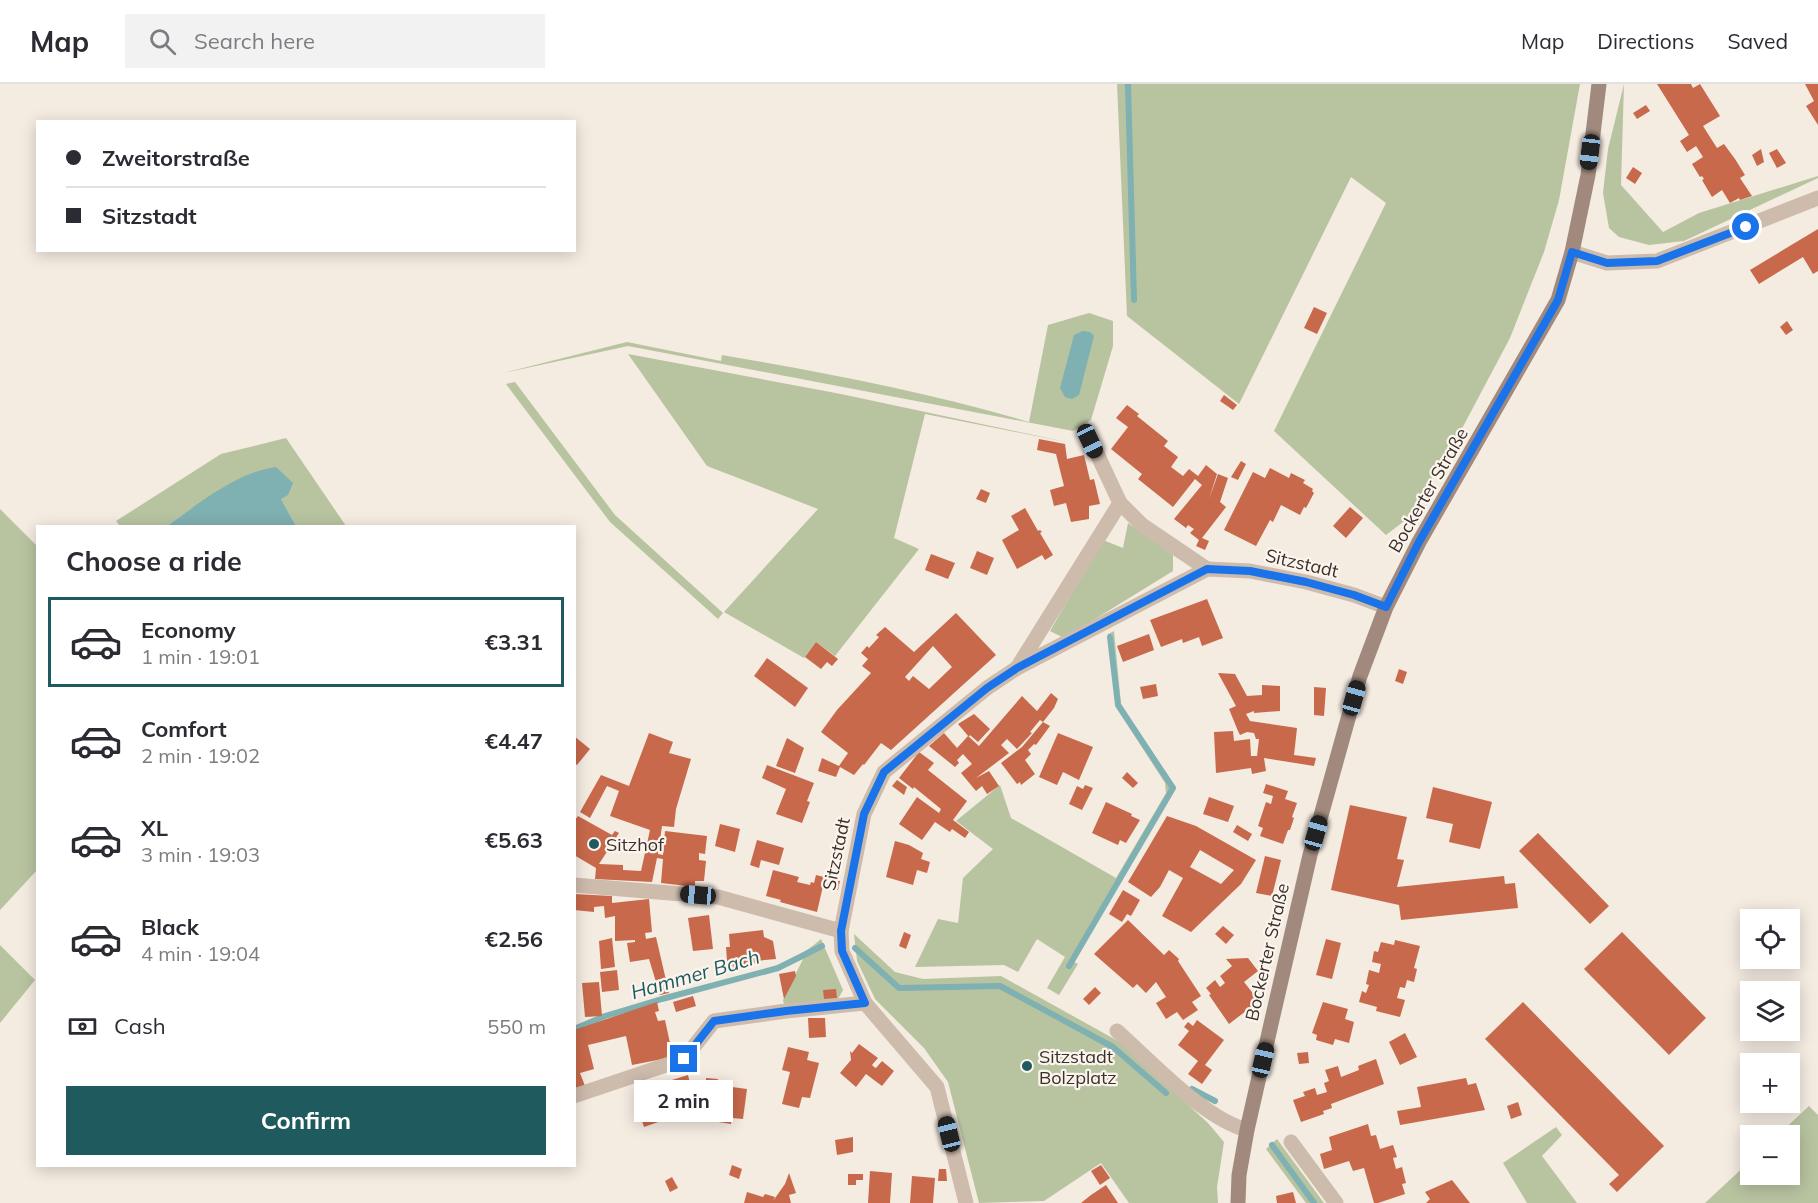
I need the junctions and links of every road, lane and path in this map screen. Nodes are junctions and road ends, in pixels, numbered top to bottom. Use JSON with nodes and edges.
{"nodes":[{"id":1,"x":1599,"y":84,"type":"edge"},
{"id":2,"x":1818,"y":198,"type":"edge"},
{"id":3,"x":1572,"y":252,"type":"junction"},
{"id":4,"x":1090,"y":441,"type":"dead end"},
{"id":5,"x":1120,"y":503,"type":"junction"},
{"id":6,"x":1207,"y":569,"type":"junction"},
{"id":7,"x":1386,"y":607,"type":"junction"},
{"id":8,"x":1017,"y":668,"type":"junction"},
{"id":9,"x":576,"y":885,"type":"edge"},
{"id":10,"x":841,"y":931,"type":"junction"},
{"id":11,"x":865,"y":1003,"type":"junction"},
{"id":12,"x":1117,"y":1031,"type":"dead end"},
{"id":13,"x":576,"y":1095,"type":"edge"},
{"id":14,"x":1247,"y":1130,"type":"junction"},
{"id":15,"x":1291,"y":1142,"type":"dead end"},
{"id":16,"x":966,"y":1203,"type":"edge"},
{"id":17,"x":1238,"y":1203,"type":"edge"},
{"id":18,"x":1336,"y":1203,"type":"edge"}],
"edges":[{"from":1,"to":3,"type":"street","name":"Bockerter Straße"},
{"from":2,"to":3,"type":"street"},
{"from":3,"to":7,"type":"street","name":"Bockerter Straße"},
{"from":4,"to":5,"type":"street"},
{"from":5,"to":6,"type":"street"},
{"from":5,"to":8,"type":"street","name":"Sitzstadt"},
{"from":6,"to":7,"type":"street","name":"Sitzstadt"},
{"from":6,"to":8,"type":"street","name":"Sitzstadt"},
{"from":7,"to":14,"type":"street","name":"Bockerter Straße"},
{"from":8,"to":10,"type":"street","name":"Sitzstadt"},
{"from":9,"to":10,"type":"street"},
{"from":10,"to":11,"type":"street","name":"Sitzstadt"},
{"from":11,"to":13,"type":"street"},
{"from":11,"to":16,"type":"street","name":"Sitzstadt"},
{"from":12,"to":14,"type":"street"},
{"from":14,"to":17,"type":"street","name":"Bockerter Straße"},
{"from":15,"to":18,"type":"street"}]}
